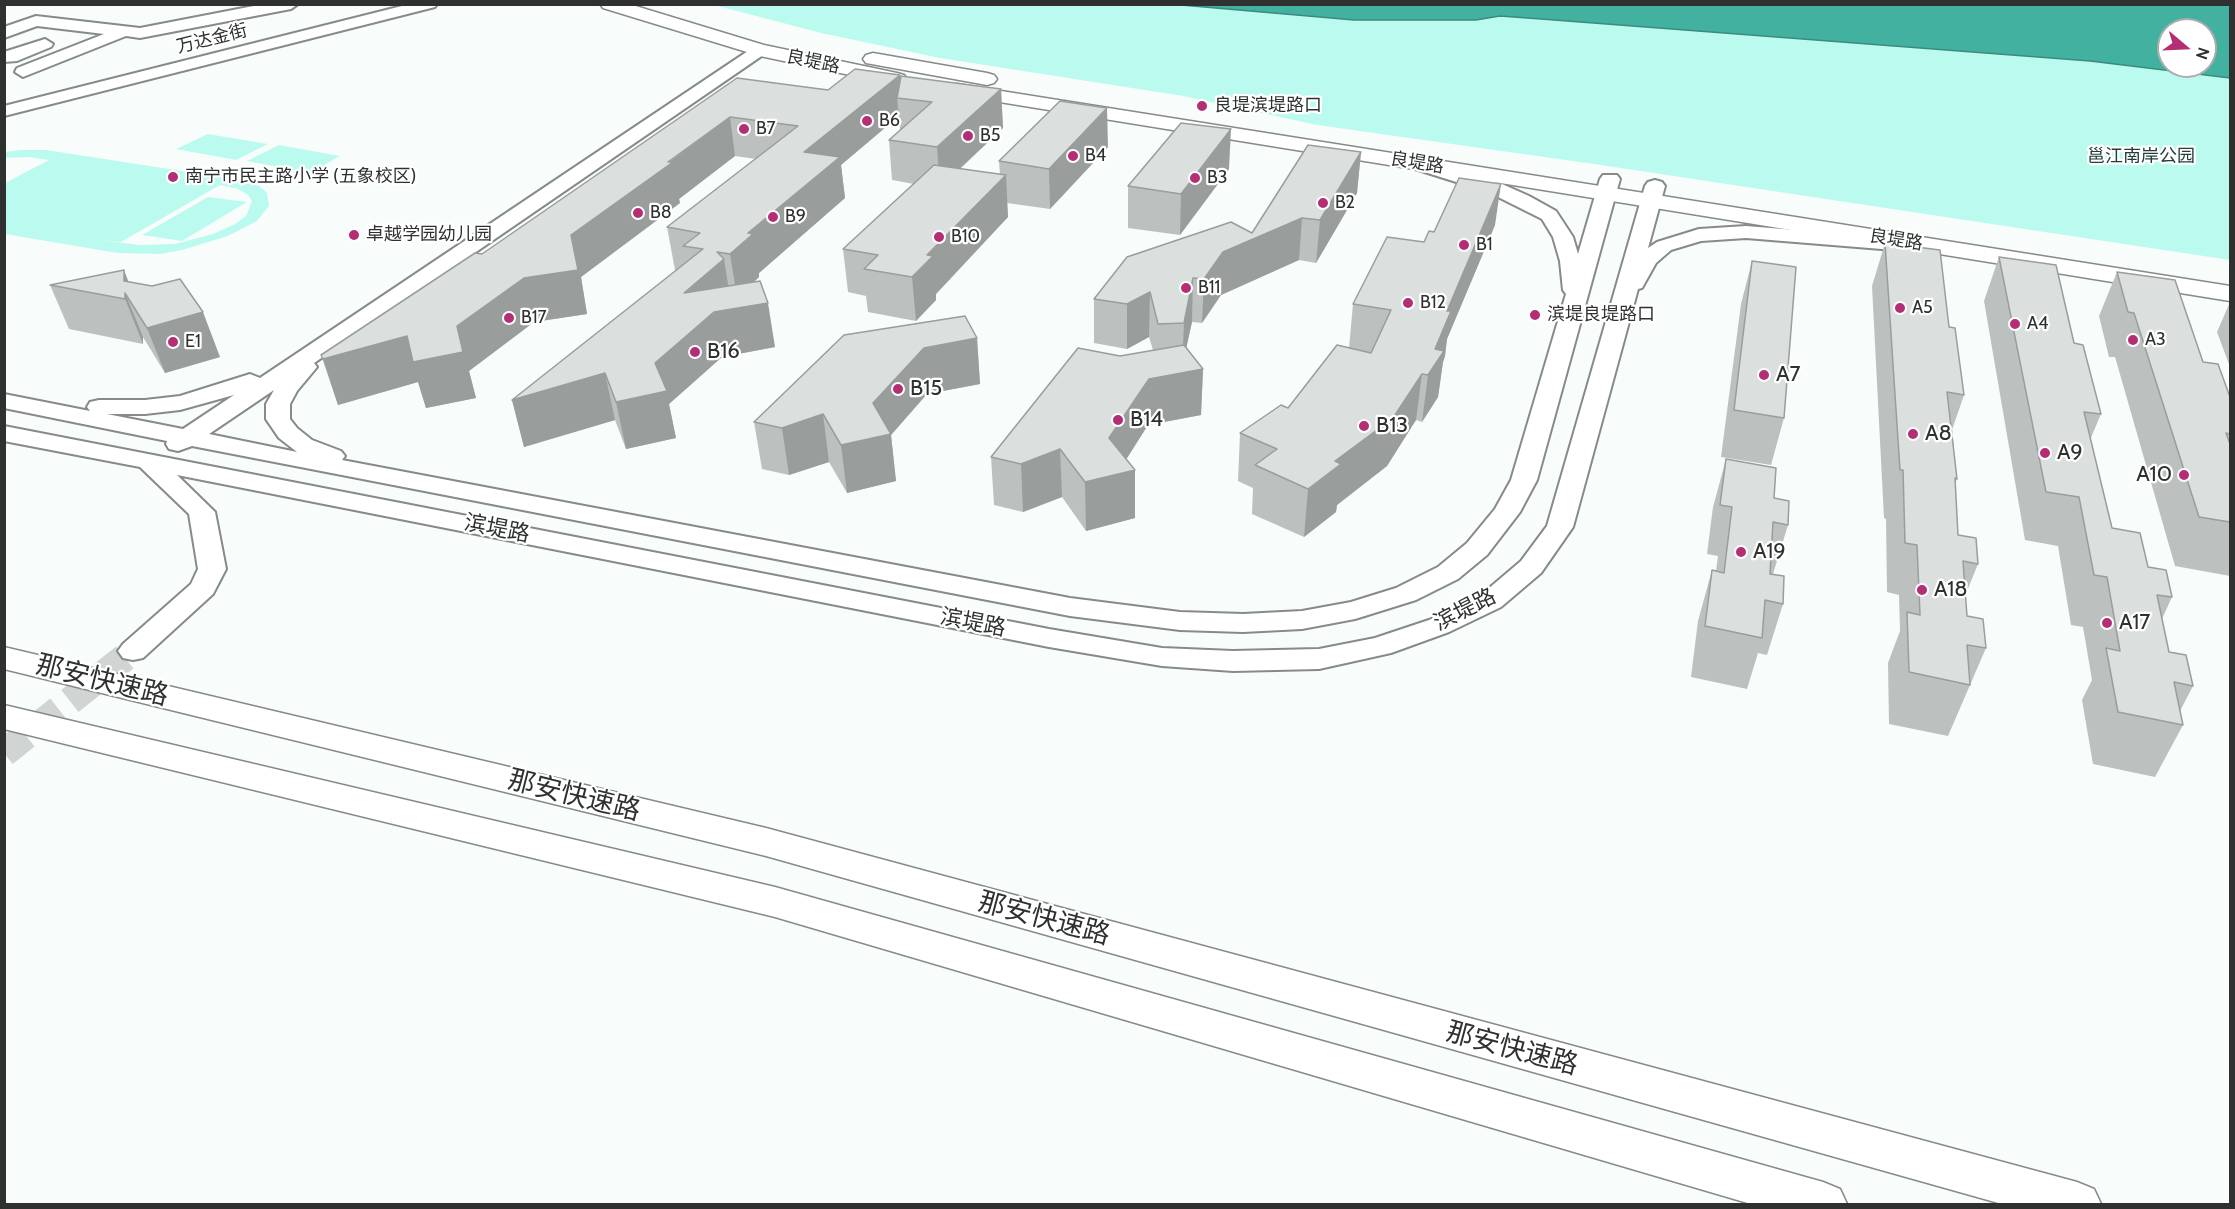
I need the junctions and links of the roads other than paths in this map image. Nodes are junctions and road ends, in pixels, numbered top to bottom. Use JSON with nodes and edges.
{"nodes":[{"id":1,"x":291,"y":4,"type":"edge"},
{"id":2,"x":430,"y":4,"type":"edge"},
{"id":3,"x":609,"y":4,"type":"edge"},
{"id":4,"x":663,"y":4,"type":"edge"},
{"id":5,"x":197,"y":27,"type":"dead end"},
{"id":6,"x":86,"y":28,"type":"junction"},
{"id":7,"x":4,"y":33,"type":"edge"},
{"id":8,"x":120,"y":33,"type":"junction"},
{"id":9,"x":55,"y":40,"type":"junction"},
{"id":10,"x":93,"y":45,"type":"junction"},
{"id":11,"x":145,"y":48,"type":"dead end"},
{"id":12,"x":123,"y":49,"type":"dead end"},
{"id":13,"x":760,"y":51,"type":"junction"},
{"id":14,"x":4,"y":57,"type":"edge"},
{"id":15,"x":23,"y":72,"type":"dead end"},
{"id":16,"x":4,"y":111,"type":"edge"},
{"id":17,"x":1419,"y":155,"type":"junction"},
{"id":18,"x":1607,"y":187,"type":"junction"},
{"id":19,"x":1652,"y":194,"type":"junction"},
{"id":20,"x":1941,"y":238,"type":"junction"},
{"id":21,"x":2230,"y":275,"type":"edge"},
{"id":22,"x":2230,"y":294,"type":"edge"},
{"id":23,"x":1575,"y":298,"type":"junction"},
{"id":24,"x":1622,"y":306,"type":"junction"},
{"id":25,"x":327,"y":343,"type":"junction"},
{"id":26,"x":6,"y":402,"type":"edge"},
{"id":27,"x":4,"y":433,"type":"edge"},
{"id":28,"x":186,"y":438,"type":"junction"},
{"id":29,"x":150,"y":463,"type":"junction"},
{"id":30,"x":387,"y":477,"type":"junction"},
{"id":31,"x":356,"y":502,"type":"junction"},
{"id":32,"x":134,"y":651,"type":"tunnel mouth"},
{"id":33,"x":4,"y":658,"type":"edge"},
{"id":34,"x":4,"y":717,"type":"edge"},
{"id":35,"x":1823,"y":1204,"type":"edge"},
{"id":36,"x":2077,"y":1204,"type":"edge"}],
"edges":[{"from":1,"to":8,"type":"street"},
{"from":2,"to":16,"type":"street","name":"万达金街"},
{"from":3,"to":13,"type":"main road","name":"良堤路"},
{"from":4,"to":17,"type":"main road","name":"良堤路"},
{"from":5,"to":11,"type":"street"},
{"from":6,"to":7,"type":"street"},
{"from":6,"to":8,"type":"street"},
{"from":6,"to":9,"type":"street"},
{"from":8,"to":10,"type":"street"},
{"from":9,"to":10,"type":"street"},
{"from":9,"to":14,"type":"street"},
{"from":10,"to":12,"type":"street"},
{"from":10,"to":15,"type":"street"},
{"from":13,"to":17,"type":"main road","name":"良堤路"},
{"from":13,"to":25,"type":"street"},
{"from":17,"to":18,"type":"main road","name":"良堤路"},
{"from":17,"to":23,"type":"street"},
{"from":18,"to":19,"type":"main road","name":"良堤路"},
{"from":18,"to":23,"type":"street","name":"滨堤路"},
{"from":19,"to":20,"type":"main road","name":"良堤路"},
{"from":19,"to":24,"type":"street","name":"滨堤路"},
{"from":20,"to":21,"type":"main road","name":"良堤路"},
{"from":20,"to":22,"type":"main road","name":"良堤路"},
{"from":20,"to":24,"type":"street"},
{"from":23,"to":24,"type":"street"},
{"from":23,"to":30,"type":"street","name":"滨堤路"},
{"from":24,"to":31,"type":"street","name":"滨堤路"},
{"from":25,"to":26,"type":"street"},
{"from":25,"to":28,"type":"street"},
{"from":25,"to":30,"type":"street"},
{"from":26,"to":28,"type":"street","name":"滨堤路"},
{"from":27,"to":29,"type":"street","name":"滨堤路"},
{"from":28,"to":29,"type":"street"},
{"from":28,"to":30,"type":"street","name":"滨堤路"},
{"from":29,"to":31,"type":"street","name":"滨堤路"},
{"from":29,"to":32,"type":"street"},
{"from":30,"to":31,"type":"street"},
{"from":33,"to":36,"type":"main road","name":"那安快速路"},
{"from":34,"to":35,"type":"main road"}]}
